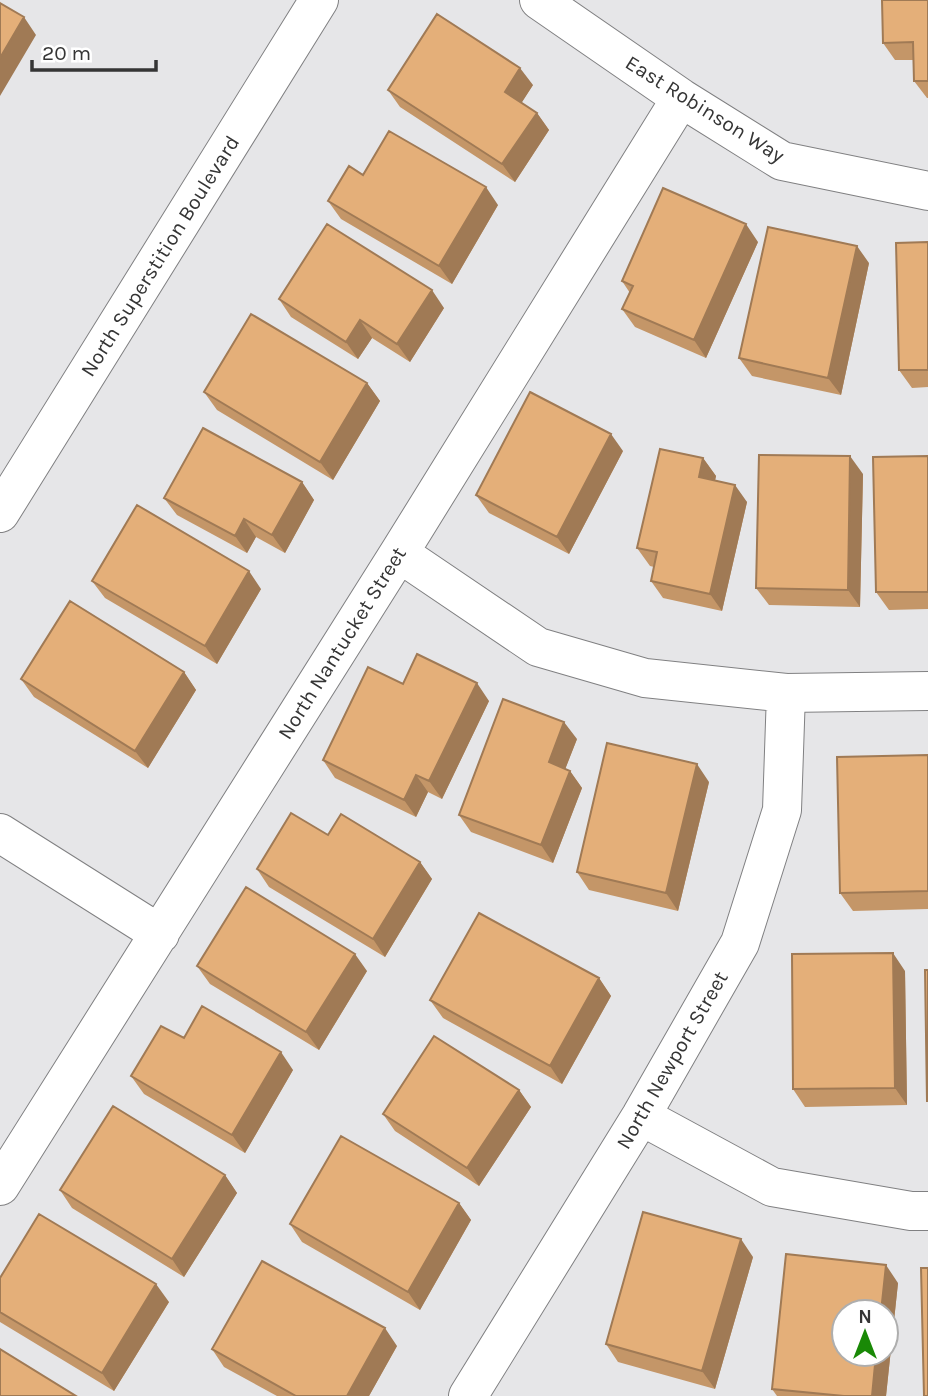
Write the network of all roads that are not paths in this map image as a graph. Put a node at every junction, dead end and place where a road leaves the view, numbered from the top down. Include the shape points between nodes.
1 (319, 0) edge
2 (539, 0) edge
3 (681, 99) junction
4 (928, 191) edge
5 (0, 513) edge
6 (399, 553) junction
7 (928, 691) edge
8 (786, 693) junction
9 (0, 833) edge
10 (160, 934) junction
11 (640, 1115) junction
12 (0, 1186) edge
13 (928, 1211) edge
14 (468, 1396) edge

1 - 5 street, North Superstition Boulevard
2 - 3 street, East Robinson Way
3 - 4 street, East Robinson Way via 782,161
3 - 6 street, North Nantucket Street
6 - 8 street via 538,647 645,678
6 - 10 street, North Nantucket Street
7 - 8 street
8 - 11 street, North Newport Street via 782,810 740,943
9 - 10 street
10 - 12 street, North Nantucket Street
11 - 13 street via 772,1187 911,1212
11 - 14 street, North Newport Street

